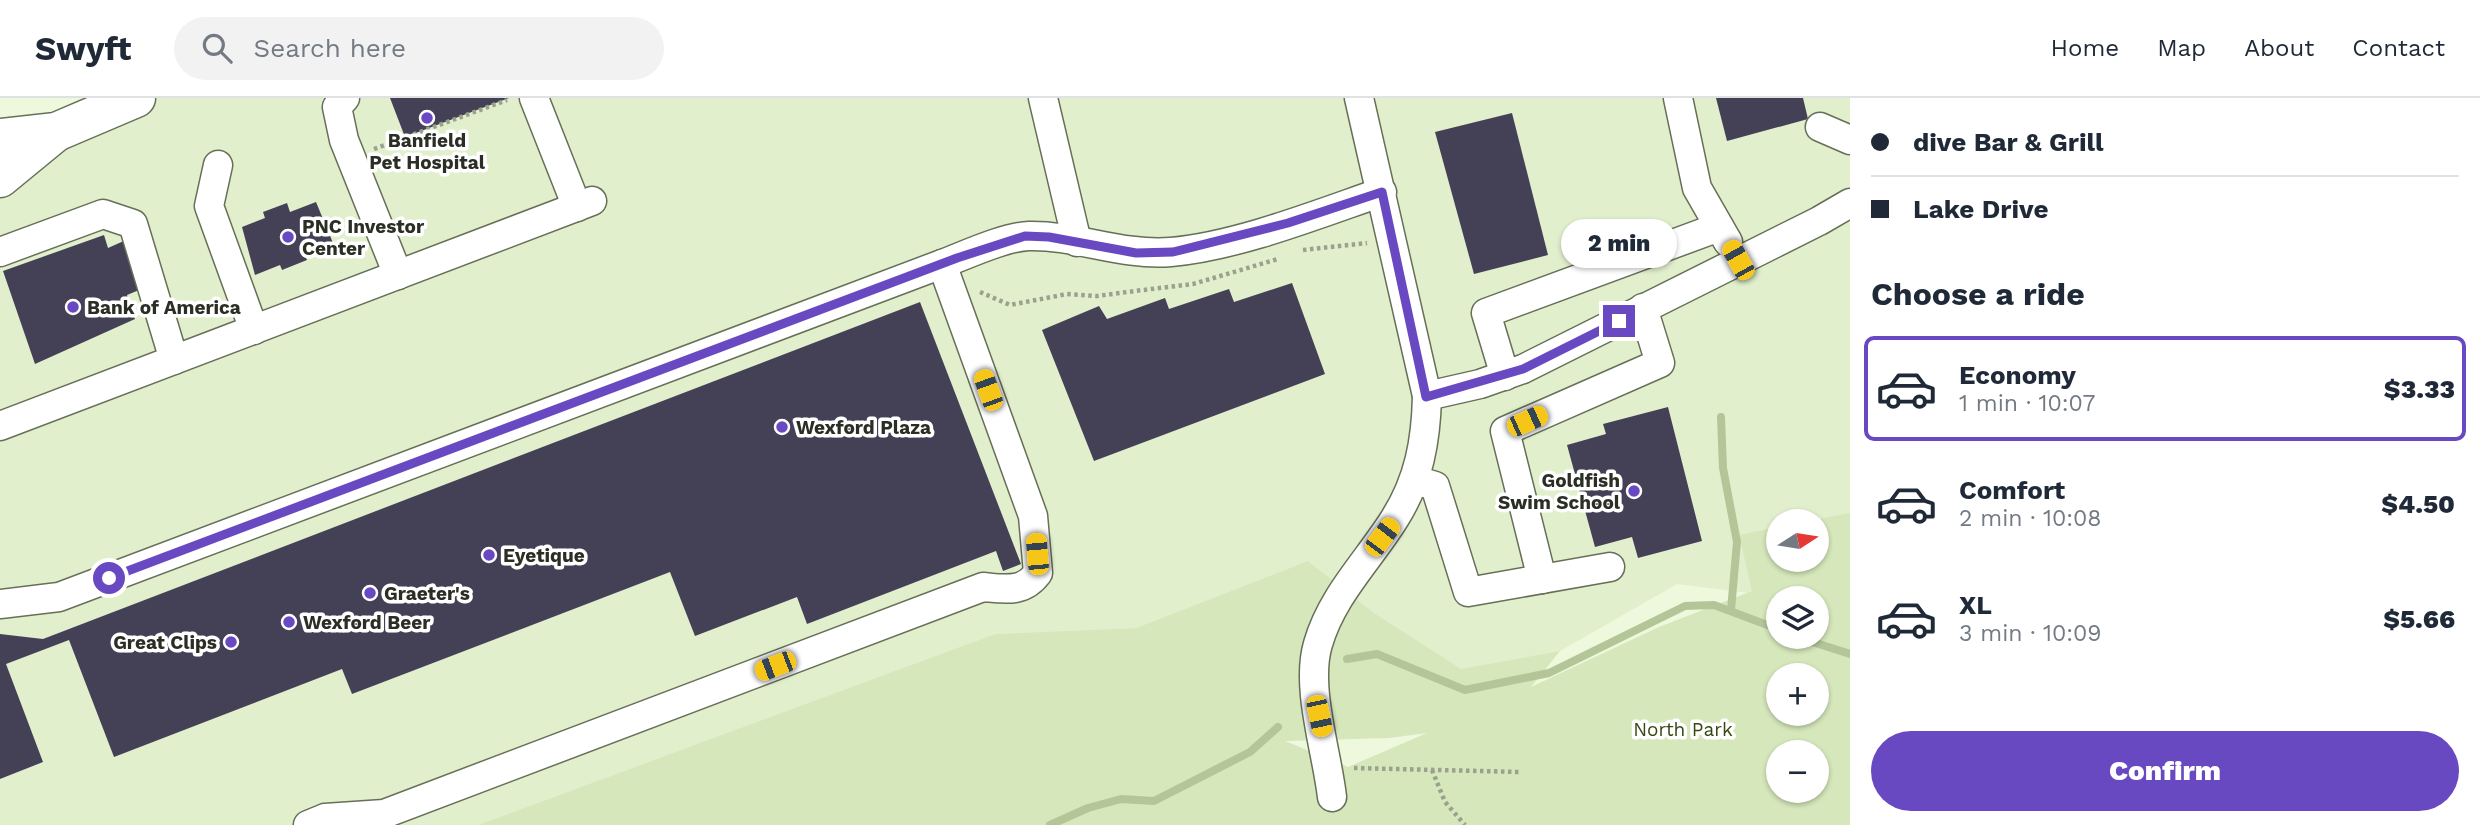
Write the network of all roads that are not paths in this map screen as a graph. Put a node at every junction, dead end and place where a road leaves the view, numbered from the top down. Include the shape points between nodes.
1 (136, 98) edge
2 (345, 98) edge
3 (534, 98) edge
4 (1043, 98) edge
5 (1359, 98) edge
6 (1678, 98) edge
7 (1820, 127) dead end
8 (56, 132) junction
9 (0, 138) edge
10 (1850, 140) edge
11 (218, 165) dead end
12 (0, 178) edge
13 (1382, 192) junction
14 (1850, 203) edge
15 (1719, 227) junction
16 (1077, 242) junction
17 (0, 252) edge
18 (1738, 260) junction
19 (942, 264) junction
20 (398, 275) junction
21 (1643, 308) junction
22 (254, 330) junction
23 (174, 360) junction
24 (1504, 376) junction
25 (1426, 397) junction
26 (2, 420) edge
27 (1415, 480) junction
28 (1610, 567) dead end
29 (1542, 579) junction
30 (0, 604) edge
31 (1332, 797) dead end
32 (308, 825) edge

1 - 8 highway
2 - 20 street via 337,107 344,141
3 - 20 street via 585,204
4 - 16 street
5 - 13 street
6 - 15 street via 1697,188
7 - 10 street
8 - 9 highway
8 - 12 highway
11 - 22 street via 209,206
13 - 16 street via 1288,223 1173,252 1136,253
13 - 25 street
14 - 18 street
15 - 18 street
15 - 24 street via 1486,313
16 - 19 street via 1025,236
17 - 23 street via 103,214 133,224
18 - 21 street
19 - 30 street via 59,597
19 - 32 street via 1033,516 1038,573 1030,584 1014,590 983,587 384,814 325,818
20 - 22 street
21 - 24 street
21 - 29 street via 1660,363 1505,431
22 - 23 street
23 - 26 street
24 - 25 street
25 - 27 street via 1426,439
27 - 29 street via 1436,486 1468,592
27 - 31 street via 1396,518 1328,615 1317,646 1315,698
28 - 29 street

